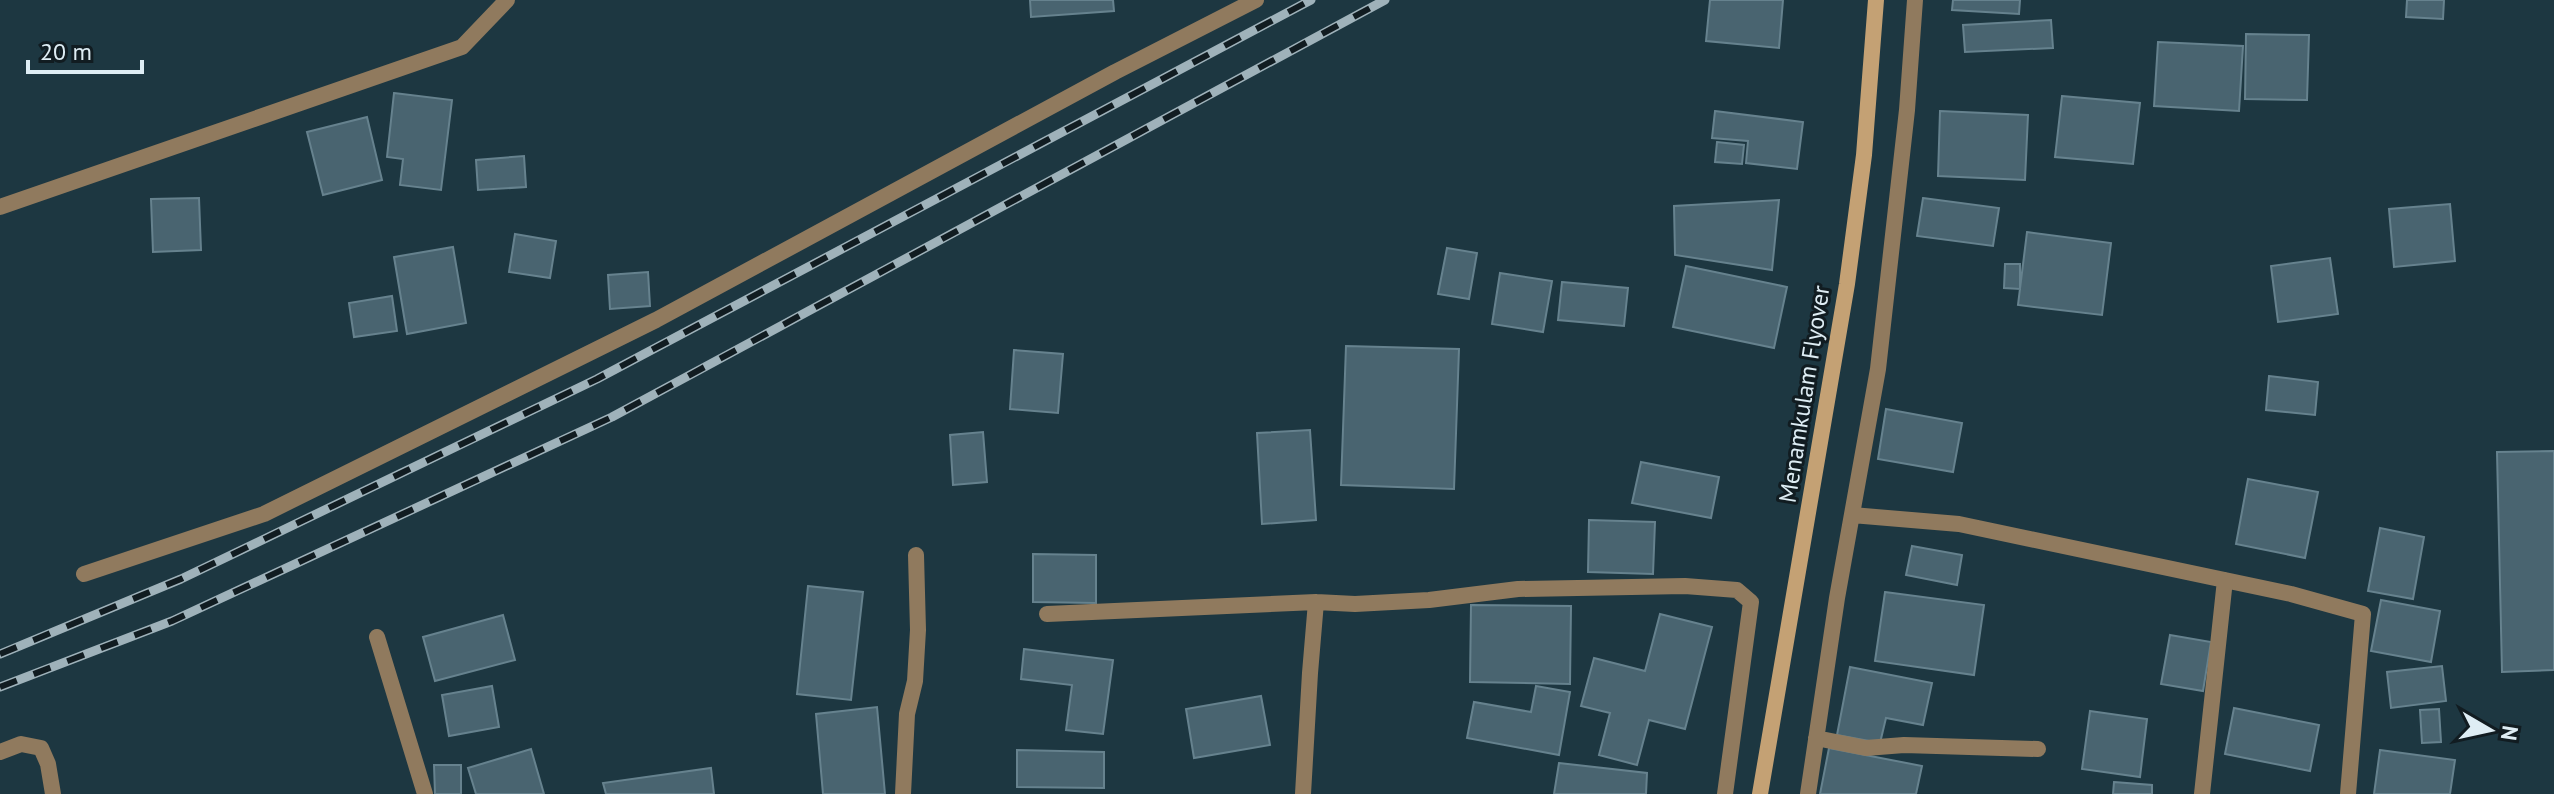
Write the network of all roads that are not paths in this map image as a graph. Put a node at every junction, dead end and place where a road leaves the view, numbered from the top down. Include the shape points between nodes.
1 (507, 0) edge
2 (1256, 0) edge
3 (1876, 0) edge
4 (1915, 0) edge
5 (0, 207) edge
6 (1852, 515) junction
7 (916, 555) dead end
8 (84, 574) dead end
9 (2225, 580) junction
10 (1316, 602) junction
11 (1047, 614) dead end
12 (377, 637) dead end
13 (1816, 738) junction
14 (2038, 749) dead end
15 (0, 752) edge
16 (53, 794) edge
17 (425, 794) edge
18 (903, 794) edge
19 (1303, 794) edge
20 (1725, 794) edge
21 (1760, 794) edge
22 (1808, 794) edge
23 (2202, 794) edge
24 (2348, 794) edge

1 - 5 street via 462,47
2 - 8 street via 656,320 278,507
3 - 21 main road, Menamkulam Flyover via 1847,284
4 - 6 street via 1878,369
6 - 9 street via 1959,524
6 - 13 street
7 - 18 street via 915,681 907,714
9 - 23 street
9 - 24 street via 2363,614
10 - 11 street
10 - 19 street
10 - 20 street via 1429,600 1518,589 1737,590 1751,602
12 - 17 street
13 - 14 street via 1866,748
13 - 22 street
15 - 16 street via 21,744 41,748

